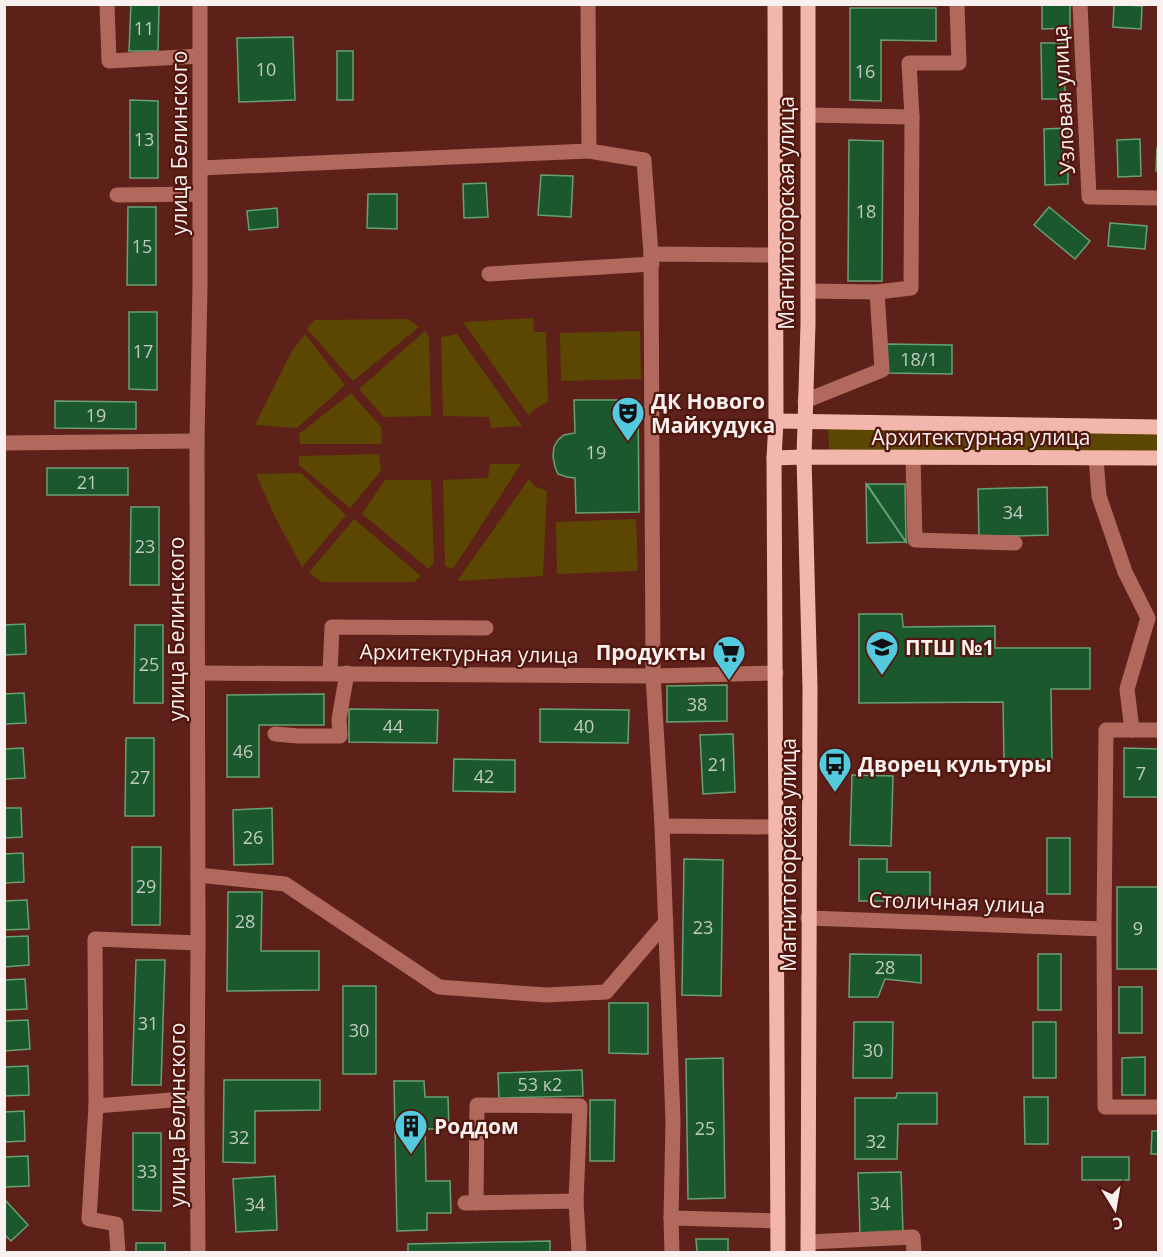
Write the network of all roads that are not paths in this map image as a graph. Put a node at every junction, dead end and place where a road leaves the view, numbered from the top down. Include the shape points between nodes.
1 (107, 4) edge
2 (200, 4) edge
3 (588, 4) edge
4 (775, 4) edge
5 (808, 4) edge
6 (957, 4) edge
7 (1080, 4) edge
8 (200, 56) junction
9 (808, 115) junction
10 (912, 117) junction
11 (589, 151) junction
12 (200, 168) junction
13 (200, 194) junction
14 (117, 195) dead end
15 (1158, 198) edge
16 (776, 255) junction
17 (652, 259) junction
18 (489, 274) dead end
19 (808, 291) junction
20 (877, 292) junction
21 (805, 401) junction
22 (776, 421) junction
23 (804, 422) junction
24 (1158, 427) edge
25 (197, 441) junction
26 (4, 443) edge
27 (804, 457) junction
28 (913, 457) junction
29 (774, 458) junction
30 (1096, 458) junction
31 (1158, 458) edge
32 (1015, 543) dead end
33 (486, 628) dead end
34 (197, 673) junction
35 (330, 673) junction
36 (347, 673) junction
37 (776, 674) junction
38 (653, 676) junction
39 (1132, 730) junction
40 (1158, 730) edge
41 (274, 734) dead end
42 (662, 826) junction
43 (777, 827) junction
44 (198, 874) junction
45 (808, 918) junction
46 (666, 922) junction
47 (1104, 929) junction
48 (198, 943) junction
49 (197, 1098) junction
50 (96, 1106) junction
51 (1158, 1107) edge
52 (576, 1201) junction
53 (671, 1218) junction
54 (778, 1221) junction
55 (808, 1247) edge
56 (118, 1252) edge
57 (198, 1252) edge
58 (579, 1252) edge
59 (672, 1252) edge
60 (778, 1252) edge
61 (914, 1252) edge

1 - 8 street via 109,61
2 - 8 street, улица Белинского
3 - 11 street
4 - 16 main road, Магнитогорская улица
5 - 9 main road, Магнитогорская улица
6 - 10 street via 959,63 909,63
7 - 15 street, Узловая улица via 1089,197
8 - 12 street, улица Белинского
9 - 10 street
9 - 19 main road, Магнитогорская улица
10 - 20 street via 911,288
11 - 12 street
11 - 17 street via 644,160
12 - 13 street, улица Белинского
13 - 14 street
13 - 25 street, улица Белинского
16 - 17 street
16 - 22 main road, Магнитогорская улица
17 - 18 street
17 - 38 street
19 - 20 street
19 - 21 main road, Магнитогорская улица
20 - 21 street via 882,370
21 - 23 main road, Магнитогорская улица
22 - 23 main road
22 - 29 main road, Магнитогорская улица
23 - 24 main road, Архитектурная улица
23 - 27 main road, Магнитогорская улица
25 - 26 street
25 - 34 street, улица Белинского
27 - 28 main road, Архитектурная улица
27 - 29 main road
27 - 45 main road, Магнитогорская улица via 810,687
28 - 30 main road, Архитектурная улица
28 - 32 street via 915,540
29 - 37 main road, Магнитогорская улица
30 - 31 main road, Архитектурная улица
30 - 39 street via 1099,496 1125,572 1148,618 1127,689
33 - 35 street via 332,627
34 - 35 street, Архитектурная улица
34 - 44 street, улица Белинского
35 - 36 street, Архитектурная улица
36 - 38 street, Архитектурная улица
36 - 41 street via 340,736
37 - 38 street, Архитектурная улица
37 - 43 main road, Магнитогорская улица
38 - 42 street
39 - 40 street
39 - 47 street via 1106,730
42 - 43 street
42 - 46 street
43 - 54 main road, Магнитогорская улица
44 - 46 street via 285,884 439,987 546,995 606,992
44 - 48 street, улица Белинского
45 - 47 street, Столичная улица
45 - 55 main road, Магнитогорская улица
46 - 53 street via 673,1121
47 - 51 street via 1105,1107
48 - 49 street, улица Белинского
48 - 50 street via 95,939
49 - 50 street
49 - 57 street, улица Белинского
50 - 56 street via 89,1219 116,1224
52 - 52 street via 470,1203 477,1106 580,1106
52 - 58 street
53 - 54 street
53 - 59 street
54 - 60 main road, Магнитогорская улица
55 - 61 street via 914,1237

